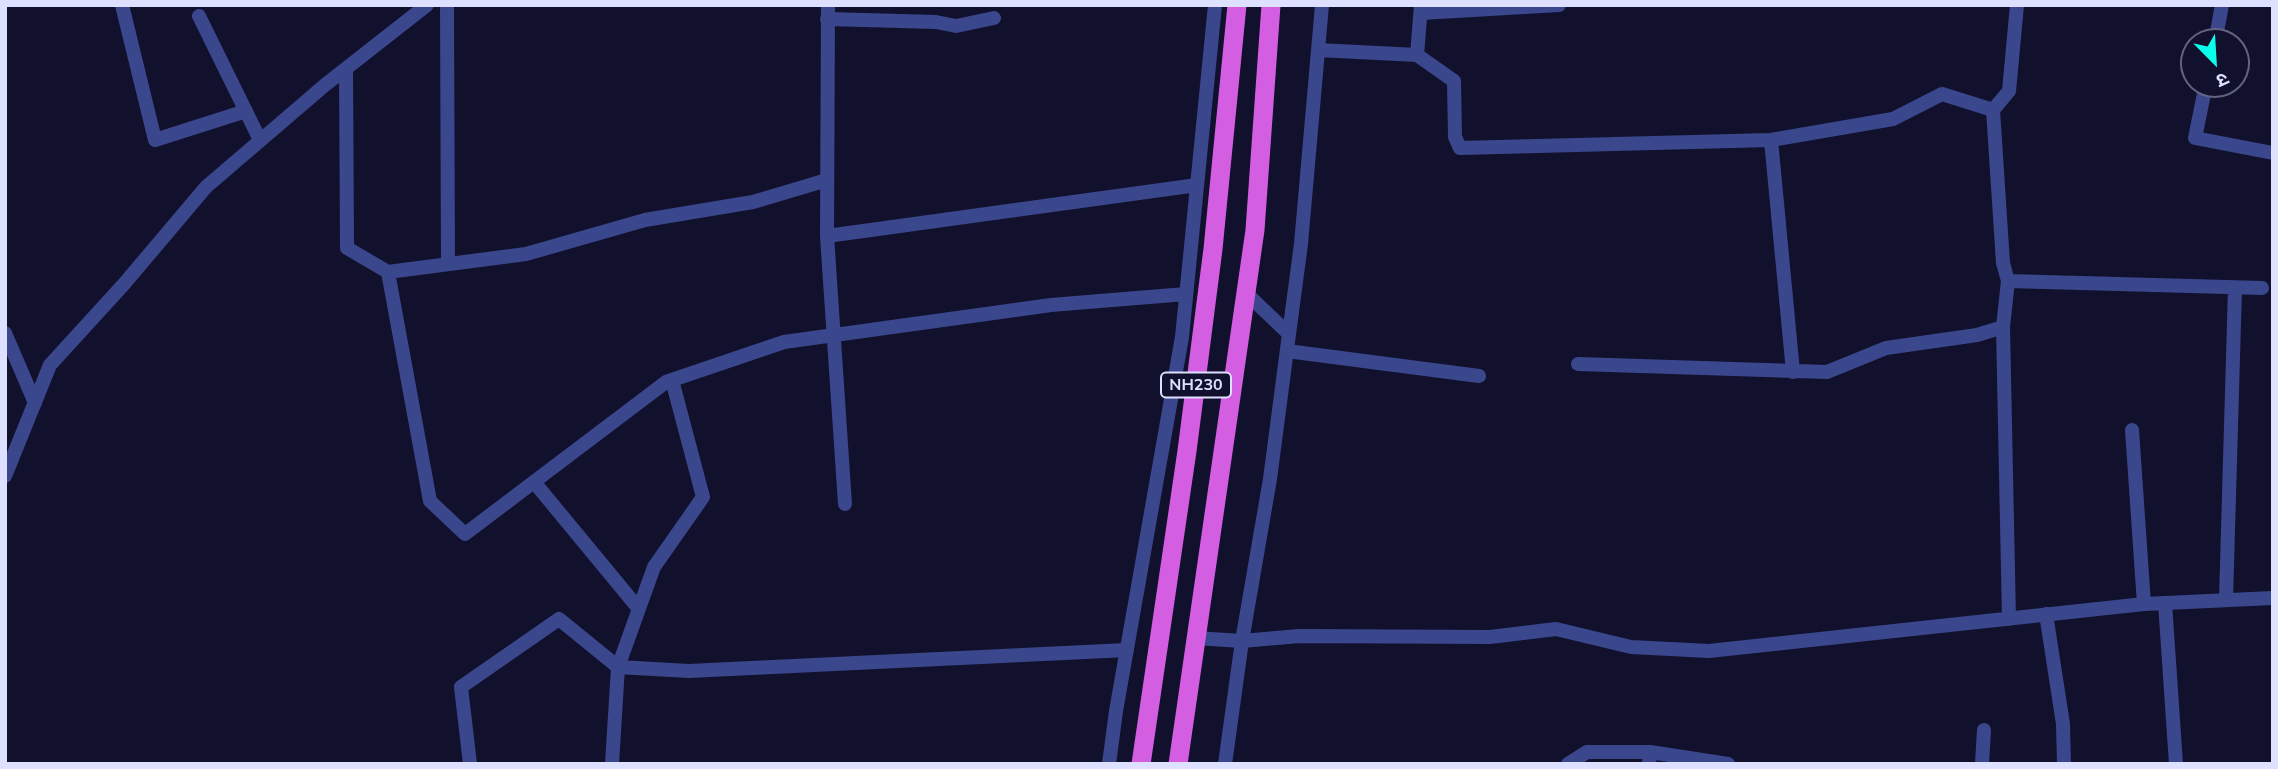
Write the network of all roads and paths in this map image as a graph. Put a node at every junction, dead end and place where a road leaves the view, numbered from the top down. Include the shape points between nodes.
1 (122, 5) edge
2 (427, 5) edge
3 (447, 5) edge
4 (1215, 5) edge
5 (1237, 5) edge
6 (1271, 5) edge
7 (1322, 5) edge
8 (1559, 5) edge
9 (2017, 5) edge
10 (2222, 5) edge
11 (1421, 9) edge
12 (827, 12) edge
13 (199, 16) dead end
14 (994, 18) dead end
15 (2218, 28) edge
16 (1318, 50) junction
17 (1417, 55) junction
18 (346, 69) junction
19 (2203, 98) edge
20 (1993, 110) junction
21 (246, 111) junction
22 (260, 140) junction
23 (1771, 140) junction
24 (2273, 153) edge
25 (827, 180) junction
26 (1197, 185) junction
27 (827, 236) junction
28 (448, 264) junction
29 (388, 272) junction
30 (2008, 281) junction
31 (2235, 288) junction
32 (2262, 288) dead end
33 (1247, 293) junction
34 (1186, 294) junction
35 (1203, 327) junction
36 (2003, 327) junction
37 (5, 333) edge
38 (1289, 334) junction
39 (834, 335) junction
40 (1182, 337) junction
41 (1287, 351) junction
42 (1578, 364) dead end
43 (1793, 372) junction
44 (1479, 376) dead end
45 (672, 380) junction
46 (35, 403) junction
47 (2132, 430) dead end
48 (5, 476) edge
49 (534, 482) junction
50 (845, 504) dead end
51 (2273, 598) edge
52 (2226, 599) junction
53 (2165, 603) junction
54 (2144, 604) junction
55 (639, 609) junction
56 (2046, 614) junction
57 (2009, 620) junction
58 (1195, 638) junction
59 (1242, 641) junction
60 (1127, 650) junction
61 (618, 667) junction
62 (1984, 730) dead end
63 (1650, 758) edge
64 (470, 764) edge
65 (612, 764) edge
66 (1109, 764) edge
67 (1141, 764) edge
68 (1178, 764) edge
69 (1225, 764) edge
70 (1568, 764) edge
71 (1728, 764) edge
72 (1982, 764) edge
73 (2064, 764) edge
74 (2176, 764) edge

1 - 21 street via 155,140
2 - 18 street
3 - 28 street
4 - 26 street
5 - 35 highway, NH230
6 - 33 highway, NH230
7 - 16 street
8 - 11 street
9 - 20 street via 2009,91
10 - 15 street
11 - 17 street
12 - 14 street via 956,26
12 - 25 street
13 - 21 street
16 - 17 street
16 - 38 street
17 - 23 street via 1454,81 1455,136 1460,148
18 - 22 street
18 - 29 street via 347,248
19 - 24 street via 2195,138
20 - 23 street via 1942,94 1893,119
20 - 30 street
21 - 22 street
22 - 46 street via 206,187 50,365
23 - 43 street
25 - 27 street
25 - 28 street via 753,202 645,220 526,254
26 - 27 street
26 - 34 street
27 - 39 street
28 - 29 street
29 - 49 street via 430,502 465,534
30 - 31 street
30 - 36 street
31 - 32 street
31 - 52 street
33 - 38 street
33 - 58 highway, NH230
34 - 39 street via 1051,305
34 - 40 street
35 - 40 street
35 - 67 highway, NH230
36 - 43 street via 1886,348 1827,372
36 - 57 street
37 - 46 street
38 - 41 street
39 - 45 street via 784,342
39 - 50 street
40 - 60 street
41 - 44 street
41 - 59 street
42 - 43 street
45 - 49 street
45 - 55 street via 703,496 654,567
46 - 48 street
47 - 54 street
49 - 55 street
51 - 52 street
52 - 53 street
53 - 54 street
53 - 74 street
54 - 56 street
55 - 61 street
56 - 57 street
56 - 73 street via 2063,724
57 - 59 street via 1709,651 1631,647 1556,629 1490,637 1299,636
58 - 59 street
58 - 68 highway, NH230
59 - 69 street
60 - 61 street via 689,671
60 - 66 street
61 - 64 street via 559,619 461,687
61 - 65 street
62 - 72 street
63 - 70 street via 1587,752
63 - 71 street

